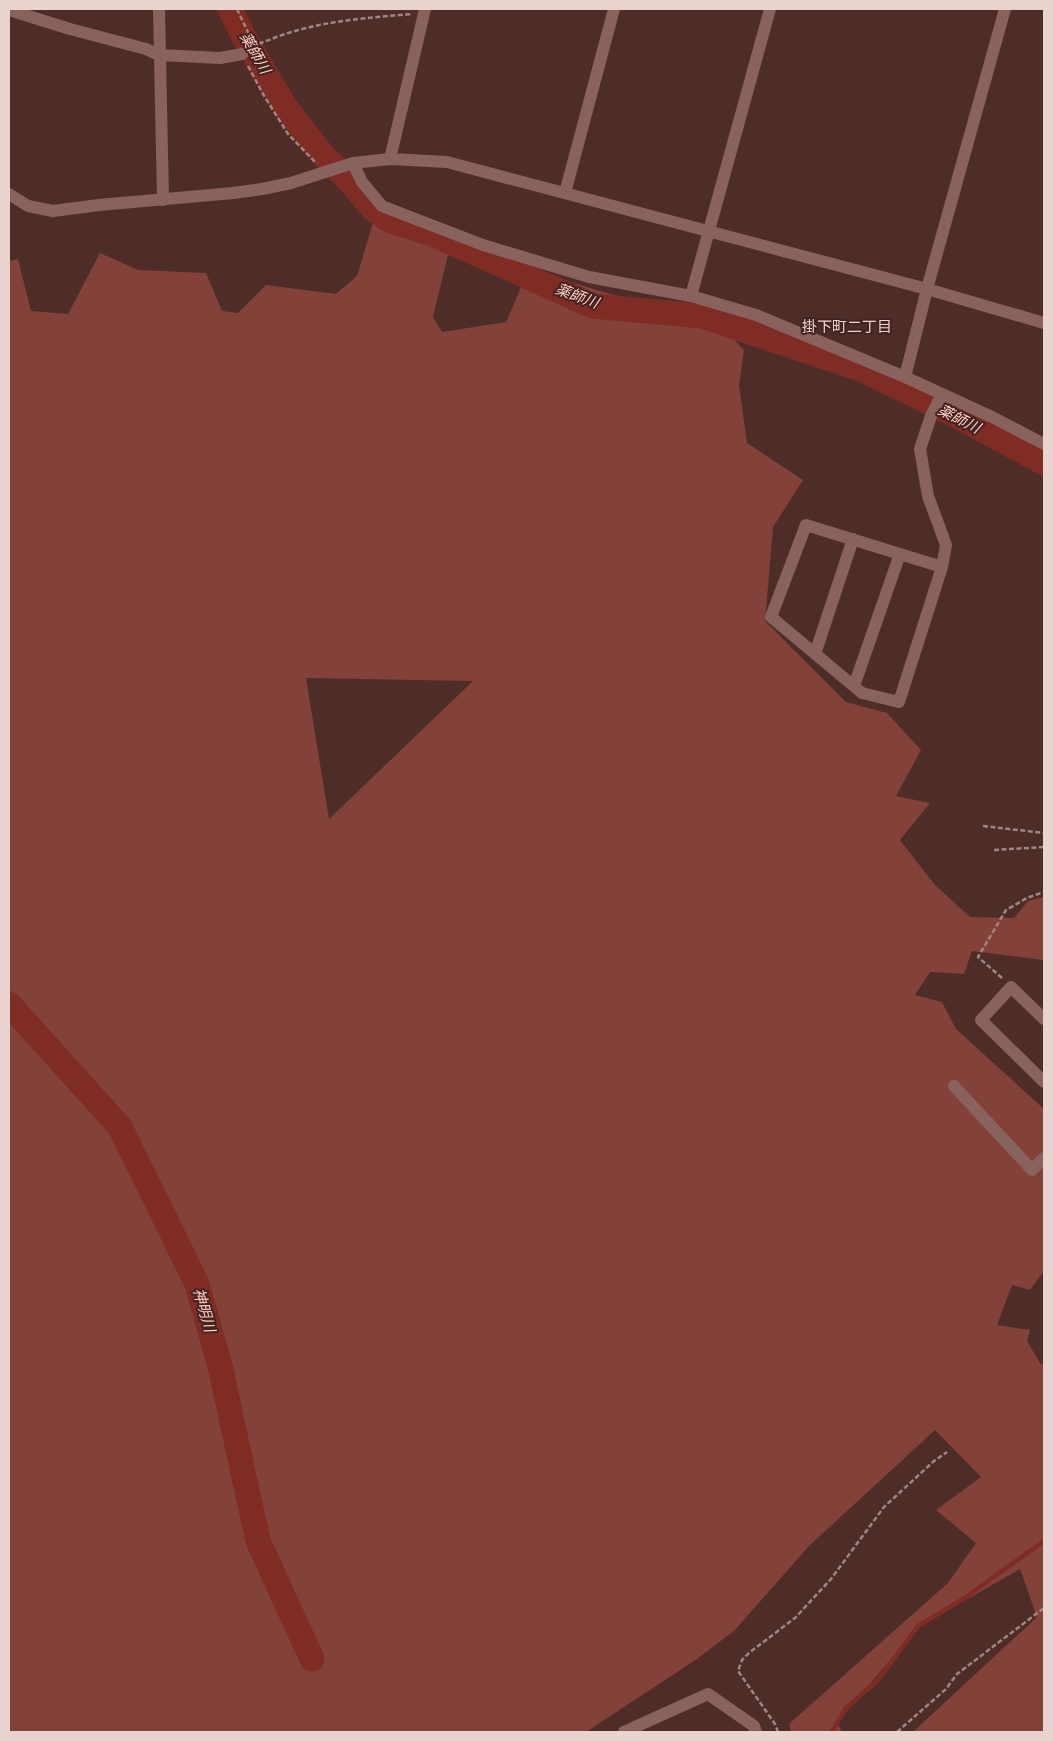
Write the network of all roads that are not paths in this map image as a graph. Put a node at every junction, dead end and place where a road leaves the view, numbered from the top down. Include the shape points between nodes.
1 (159, 9) edge
2 (614, 9) edge
3 (770, 9) edge
4 (1005, 9) edge
5 (9, 10) edge
6 (425, 11) edge
7 (242, 54) road end
8 (159, 55) junction
9 (390, 159) junction
10 (353, 163) junction
11 (565, 193) junction
12 (9, 194) edge
13 (163, 200) junction
14 (709, 232) junction
15 (927, 289) junction
16 (691, 296) junction
17 (1044, 323) edge
18 (905, 377) junction
19 (942, 394) junction
20 (1044, 444) edge
21 (853, 539) junction
22 (900, 554) junction
23 (942, 567) junction
24 (815, 654) junction
25 (854, 686) junction
26 (1044, 1019) edge
27 (1044, 1082) edge
28 (954, 1086) dead end
29 (1044, 1158) edge
30 (624, 1732) edge
31 (756, 1732) edge

1 - 8 street
2 - 11 street
3 - 14 street
4 - 15 street
5 - 8 street
6 - 9 street
7 - 8 street via 220,58
8 - 13 street
9 - 10 street
9 - 11 street via 447,162
10 - 13 street via 262,189
10 - 16 street via 362,182 382,206 405,216 482,245 589,276
11 - 14 street
12 - 13 street via 28,206 53,211
14 - 15 street
14 - 16 street
15 - 17 street
15 - 18 street
16 - 18 street via 756,314
18 - 19 street
19 - 20 street
19 - 23 street via 920,449 928,496 946,545
21 - 22 street
21 - 24 street
21 - 24 street via 806,525 771,617
22 - 23 street
22 - 25 street
23 - 25 street via 900,702 862,693
24 - 25 street
26 - 27 street via 1011,987 981,1020
28 - 29 street via 1032,1170
30 - 31 street via 708,1694 754,1726

